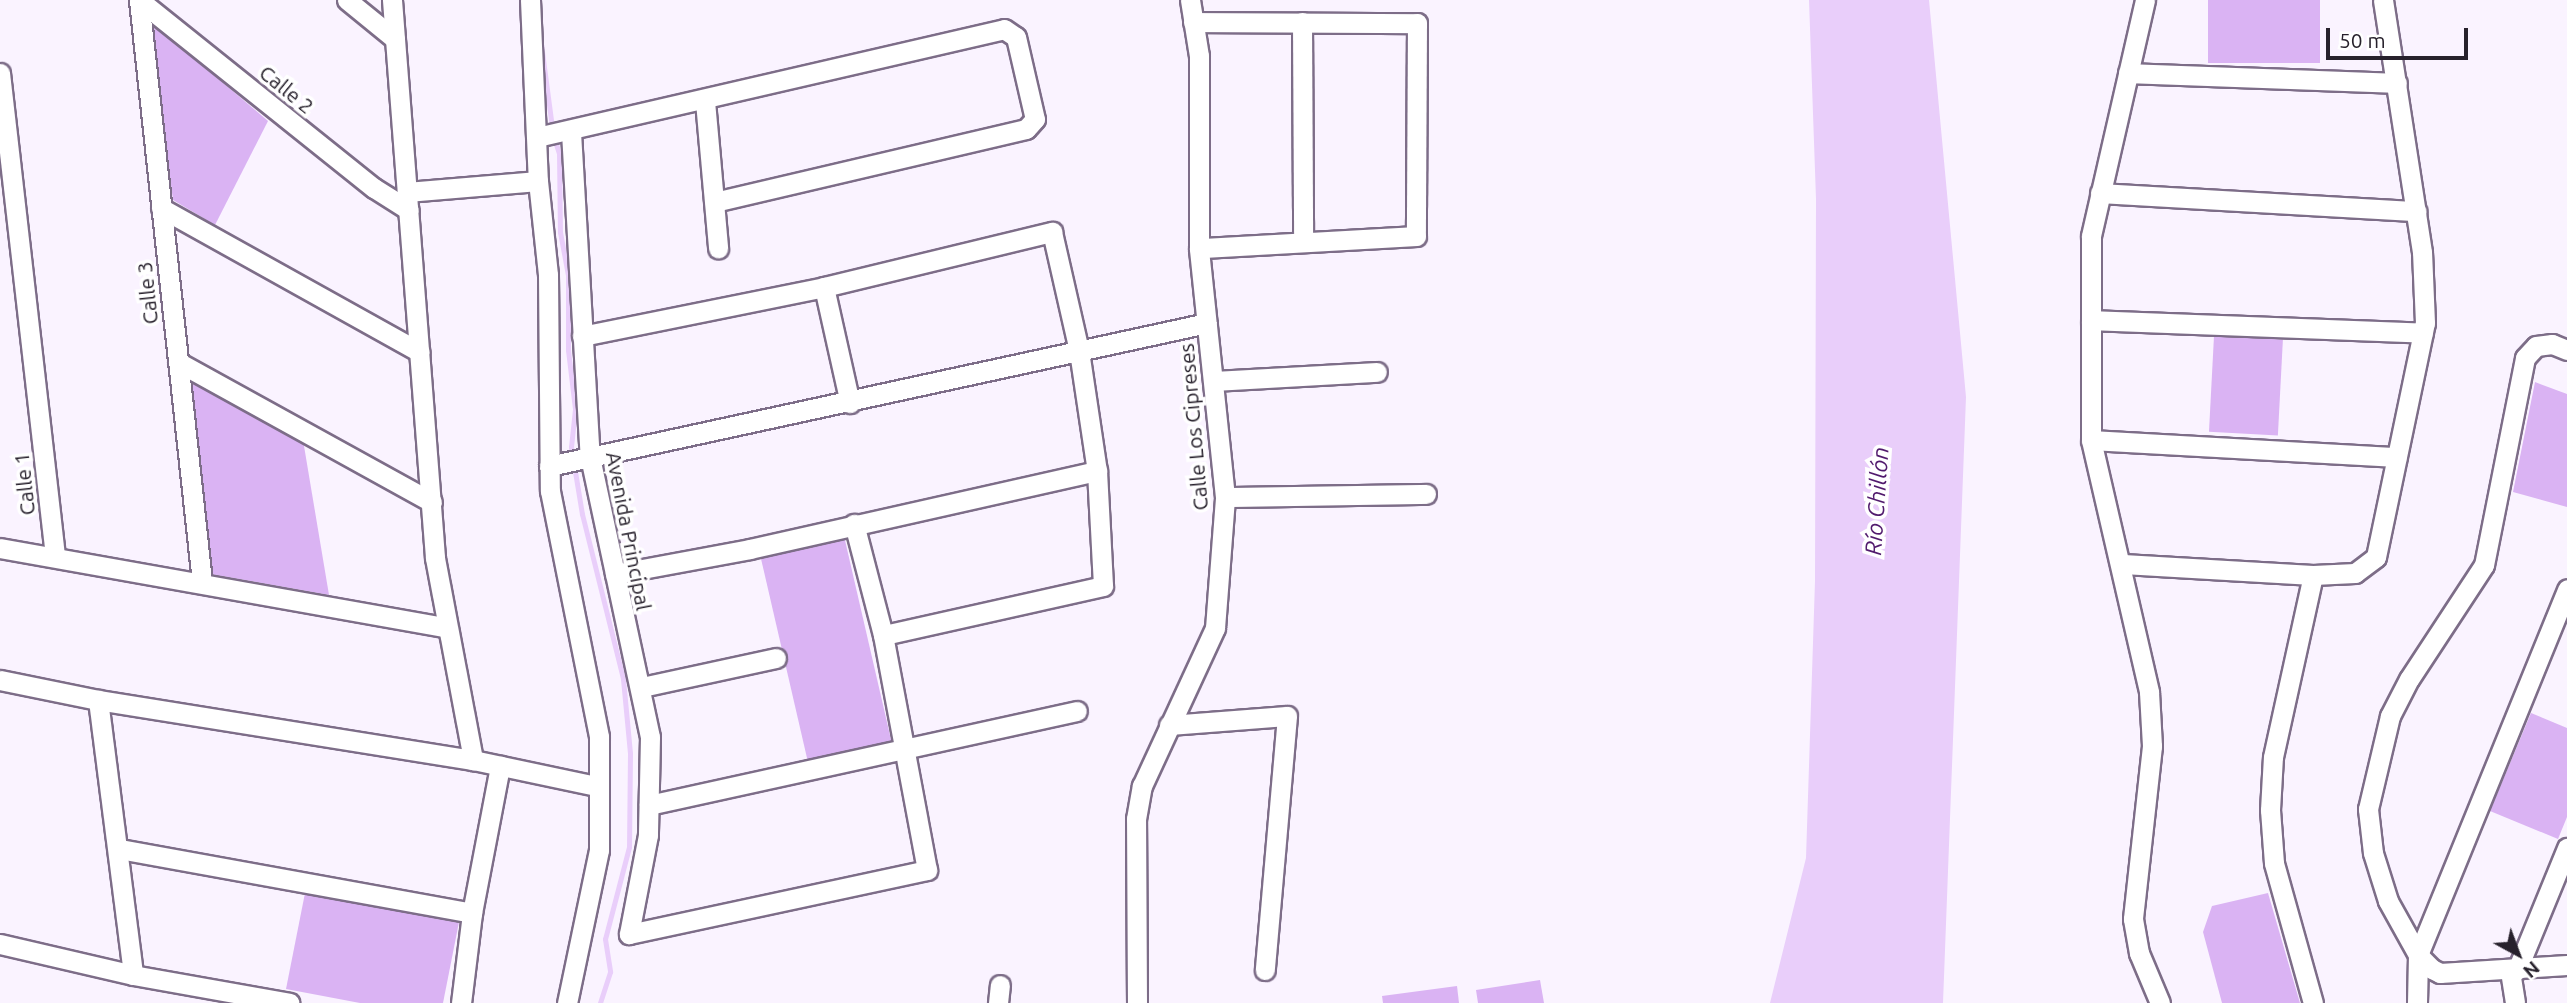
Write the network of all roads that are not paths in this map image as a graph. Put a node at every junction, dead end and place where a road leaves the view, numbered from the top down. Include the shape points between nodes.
1 (139, 0) edge
2 (347, 0) edge
3 (392, 0) edge
4 (530, 0) edge
5 (1190, 0) edge
6 (2145, 0) edge
7 (2383, 0) edge
8 (1193, 22) junction
9 (1302, 22) junction
10 (395, 39) junction
11 (0, 73) edge
12 (2129, 73) junction
13 (2397, 83) junction
14 (705, 102) junction
15 (571, 132) junction
16 (537, 137) junction
17 (538, 181) junction
18 (2101, 193) junction
19 (408, 201) junction
20 (713, 202) junction
21 (161, 208) junction
22 (2416, 211) junction
23 (1303, 242) junction
24 (718, 248) dead end
25 (1199, 248) junction
26 (824, 287) junction
27 (2091, 320) junction
28 (1207, 323) junction
29 (2423, 333) junction
30 (582, 336) junction
31 (2567, 350) edge
32 (1079, 351) junction
33 (420, 352) junction
34 (178, 362) junction
35 (1377, 372) dead end
36 (1214, 381) junction
37 (850, 403) junction
38 (2091, 440) junction
39 (2397, 457) junction
40 (571, 461) junction
41 (1097, 471) junction
42 (1426, 494) dead end
43 (1225, 497) junction
44 (432, 502) junction
45 (854, 524) junction
46 (0, 548) edge
47 (55, 555) junction
48 (2123, 564) junction
49 (615, 574) junction
50 (2313, 575) junction
51 (202, 582) junction
52 (2567, 589) edge
53 (445, 627) junction
54 (883, 635) junction
55 (776, 658) dead end
56 (0, 680) edge
57 (642, 687) junction
58 (98, 700) junction
59 (1077, 711) dead end
60 (1169, 725) junction
61 (905, 749) junction
62 (473, 760) junction
63 (500, 766) junction
64 (596, 786) junction
65 (649, 805) junction
66 (2567, 848) edge
67 (120, 849) junction
68 (472, 913) junction
69 (0, 944) edge
70 (2418, 955) junction
71 (2567, 965) edge
72 (1265, 970) dead end
73 (2513, 970) junction
74 (133, 975) junction
75 (290, 1003) edge
76 (461, 1003) edge
77 (567, 1003) edge
78 (1137, 1003) edge
79 (2160, 1003) edge
80 (2313, 1003) edge
81 (2417, 1003) edge
82 (2515, 1003) edge

1 - 19 street, Calle 2 via 374,188
1 - 21 street, Calle 3
2 - 10 street
3 - 10 street
4 - 16 street, Avenida Principal
5 - 8 street, Calle Los Cipreses
6 - 12 street
7 - 13 street
8 - 9 street
8 - 25 street, Calle Los Cipreses via 1199,56
9 - 23 street
9 - 23 street via 1417,23 1416,236
10 - 19 street
11 - 47 street, Calle 1
12 - 13 street
12 - 18 street
13 - 22 street
14 - 15 street
14 - 20 street
14 - 20 street via 1004,29 1016,37 1035,119 1027,129
15 - 16 street
15 - 30 street, Avenida Principal
16 - 17 street, Avenida Principal
17 - 19 street
17 - 40 street, Avenida Principal via 551,358
18 - 22 street
18 - 27 street via 2091,236
19 - 33 street
20 - 24 street
21 - 33 street
21 - 34 street, Calle 3
22 - 29 street via 2422,252
23 - 25 street
25 - 28 street, Calle Los Cipreses
26 - 30 street
26 - 32 street via 1052,232
26 - 37 street
27 - 29 street
27 - 38 street
28 - 32 street
28 - 36 street, Calle Los Cipreses
29 - 39 street
30 - 40 street, Avenida Principal
31 - 70 street via 2552,344 2536,346 2525,358 2484,565 2409,679 2390,716 2376,764 2368,809 2373,853 2388,901
32 - 37 street
32 - 41 street
33 - 44 street
34 - 44 street
34 - 51 street, Calle 3
35 - 36 street
36 - 43 street, Calle Los Cipreses
37 - 40 street
38 - 39 street
38 - 48 street
39 - 50 street via 2376,557 2355,573
40 - 49 street, Avenida Principal
40 - 64 street, Avenida Principal via 553,512 599,737
41 - 45 street
41 - 54 street via 1103,586
42 - 43 street
43 - 60 street, Calle Los Cipreses via 1214,628
44 - 53 street
45 - 49 street
45 - 54 street
46 - 47 street
47 - 51 street
48 - 50 street
48 - 79 street via 2149,692 2152,746 2133,919 2139,953
49 - 57 street, Avenida Principal
50 - 80 street via 2273,757 2270,810 2274,863
51 - 53 street
52 - 70 street
53 - 62 street
54 - 61 street
55 - 57 street
56 - 58 street
57 - 65 street, Avenida Principal via 650,737
58 - 62 street
58 - 67 street
59 - 61 street
60 - 72 street via 1287,716
60 - 78 street, Calle Los Cipreses via 1142,786 1136,820
61 - 65 street
61 - 65 street, Avenida Principal via 927,870 629,934 648,835
62 - 63 street
63 - 64 street
63 - 68 street
64 - 77 street, Avenida Principal via 599,850
66 - 73 street
67 - 68 street
67 - 74 street
68 - 76 street
69 - 74 street
70 - 73 street via 2440,973
70 - 81 street
71 - 73 street
73 - 82 street
74 - 75 street

